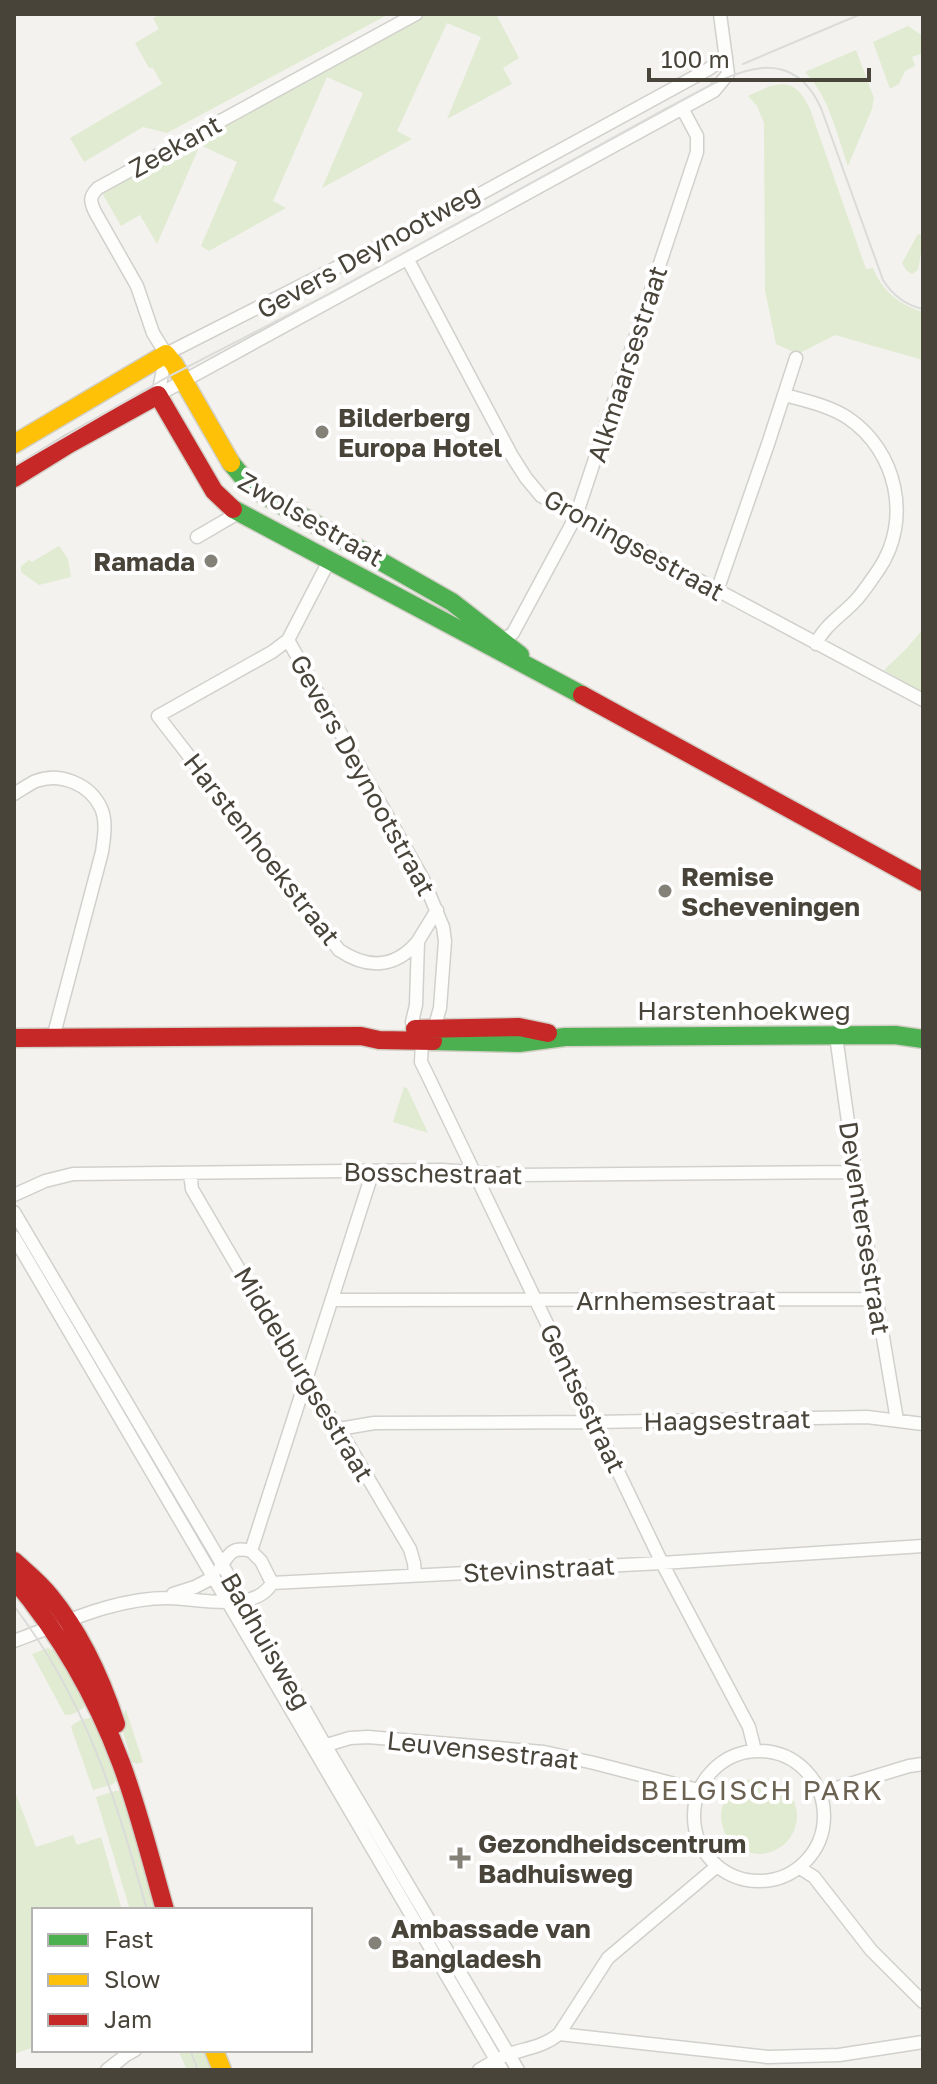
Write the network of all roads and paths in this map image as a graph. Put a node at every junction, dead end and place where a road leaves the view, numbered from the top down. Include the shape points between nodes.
1 (416, 14) edge
2 (720, 14) edge
3 (726, 57) junction
4 (682, 108) junction
5 (408, 260) junction
6 (166, 354) junction
7 (796, 358) dead end
8 (184, 381) junction
9 (158, 395) junction
10 (785, 395) junction
11 (14, 444) edge
12 (14, 478) edge
13 (238, 513) junction
14 (576, 516) junction
15 (197, 537) dead end
16 (329, 561) junction
17 (717, 591) junction
18 (288, 640) junction
19 (816, 644) junction
20 (498, 645) junction
21 (923, 700) edge
22 (14, 794) edge
23 (923, 882) edge
24 (437, 910) junction
25 (418, 941) junction
26 (423, 1033) junction
27 (836, 1036) junction
28 (14, 1038) edge
29 (53, 1038) junction
30 (923, 1039) edge
31 (373, 1171) junction
32 (855, 1172) junction
33 (190, 1173) junction
34 (475, 1173) junction
35 (14, 1195) edge
36 (14, 1212) edge
37 (14, 1237) edge
38 (876, 1299) junction
39 (333, 1300) junction
40 (536, 1301) junction
41 (306, 1384) junction
42 (897, 1420) junction
43 (594, 1422) junction
44 (923, 1424) edge
45 (339, 1429) junction
46 (923, 1546) edge
47 (251, 1551) junction
48 (14, 1561) edge
49 (662, 1563) junction
50 (222, 1564) junction
51 (415, 1575) junction
52 (214, 1577) junction
53 (14, 1579) edge
54 (272, 1583) junction
55 (163, 1598) junction
56 (234, 1602) junction
57 (59, 1624) junction
58 (14, 1641) edge
59 (320, 1747) junction
60 (755, 1751) junction
61 (923, 1764) edge
62 (698, 1790) junction
63 (820, 1793) junction
64 (716, 1867) junction
65 (800, 1868) junction
66 (164, 1908) edge
67 (923, 2002) edge
68 (559, 2034) junction
69 (923, 2042) edge
70 (131, 2052) edge
71 (509, 2054) junction
72 (499, 2065) edge
73 (107, 2070) edge
74 (479, 2070) edge
75 (518, 2070) edge

1 - 6 street, Zeekant via 91,195
2 - 3 street, Gevers Deynootweg
3 - 4 street, Gevers Deynootweg via 728,74 721,84
3 - 6 street, Gevers Deynootweg via 460,205
4 - 5 street, Gevers Deynootweg
4 - 14 street, Alkmaarsestraat via 697,136 697,152
5 - 8 street, Gevers Deynootweg
5 - 14 street, Groningsestraat via 526,478 541,496
6 - 8 main road, Zwolsestraat
6 - 9 street
6 - 11 main road, Gevers Deynootweg
7 - 10 street
8 - 9 street, Gevers Deynootweg
8 - 20 main road, Zwolsestraat via 232,466 252,488 452,602
9 - 12 main road, Gevers Deynootweg
9 - 13 main road, Zwolsestraat via 214,491
10 - 17 street
10 - 19 street via 846,417 869,435 888,466 899,508 895,539 881,567
13 - 15 street
13 - 16 main road, Zwolsestraat
14 - 17 street, Groningsestraat
14 - 20 street, Alkmaarsestraat via 513,633
16 - 18 street
16 - 20 main road, Zwolsestraat
17 - 19 street, Groningsestraat
18 - 24 street, Gevers Deynootstraat
18 - 25 street, Harstenhoekstraat via 158,716 339,950 360,962 377,964 395,960
19 - 21 street, Groningsestraat
20 - 23 main road, Zwolsestraat
22 - 29 street via 56,777 85,787 101,808 105,831
24 - 25 street
24 - 26 street, Gevers Deynootstraat via 445,941 440,1008 436,1022
25 - 26 street via 412,1022
26 - 27 main road, Harstenhoekweg via 519,1027 565,1037
26 - 29 main road, Harstenhoekweg via 379,1040
26 - 34 street, Gentsestraat via 421,1062
27 - 30 main road, Harstenhoekweg
27 - 32 street, Deventersestraat
28 - 29 main road, Harstenhoekweg
31 - 33 street, Bosschestraat
31 - 34 street, Bosschestraat
31 - 39 street
32 - 34 street, Bosschestraat
32 - 38 street, Deventersestraat
33 - 35 street, Bosschestraat via 73,1174
33 - 41 street, Middelburgsestraat via 192,1189
34 - 40 street, Gentsestraat
36 - 50 street, Badhuisweg
37 - 52 street, Badhuisweg
38 - 40 street, Arnhemsestraat
38 - 42 street, Deventersestraat
39 - 40 street, Arnhemsestraat
39 - 41 street
40 - 43 street, Gentsestraat
41 - 45 street, Middelburgsestraat
41 - 47 street
42 - 43 street, Haagsestraat
42 - 44 street, Haagsestraat
43 - 45 street, Haagsestraat via 374,1423
43 - 49 street, Gentsestraat
45 - 51 street, Middelburgsestraat via 410,1549
46 - 49 street, Stevinstraat
47 - 50 street via 240,1548
47 - 54 street, Badhuisweg
48 - 57 main road via 41,1587
49 - 51 street, Stevinstraat
49 - 60 street, Gentsestraat via 749,1727
50 - 52 street
50 - 56 street, Badhuisweg
51 - 54 street, Stevinstraat
52 - 55 street
52 - 56 street, Badhuisweg
53 - 57 main road
54 - 56 street, Stevinstraat via 259,1597
55 - 56 street
55 - 57 street via 84,1613
56 - 59 street, Badhuisweg
57 - 58 street
57 - 66 main road via 121,1763
59 - 62 street, Leuvensestraat via 368,1737 544,1752
59 - 71 street, Badhuisweg
59 - 72 street, Badhuisweg
60 - 62 street via 733,1756
60 - 63 street via 795,1762
61 - 63 street
62 - 64 street via 695,1832
63 - 65 street via 823,1832
64 - 65 street via 736,1878 764,1882
64 - 68 street via 608,1958
65 - 67 street via 814,1877 871,1950
68 - 69 street via 768,2057 839,2055
68 - 71 street
70 - 73 street
71 - 72 street
71 - 75 street, Badhuisweg
72 - 74 street

